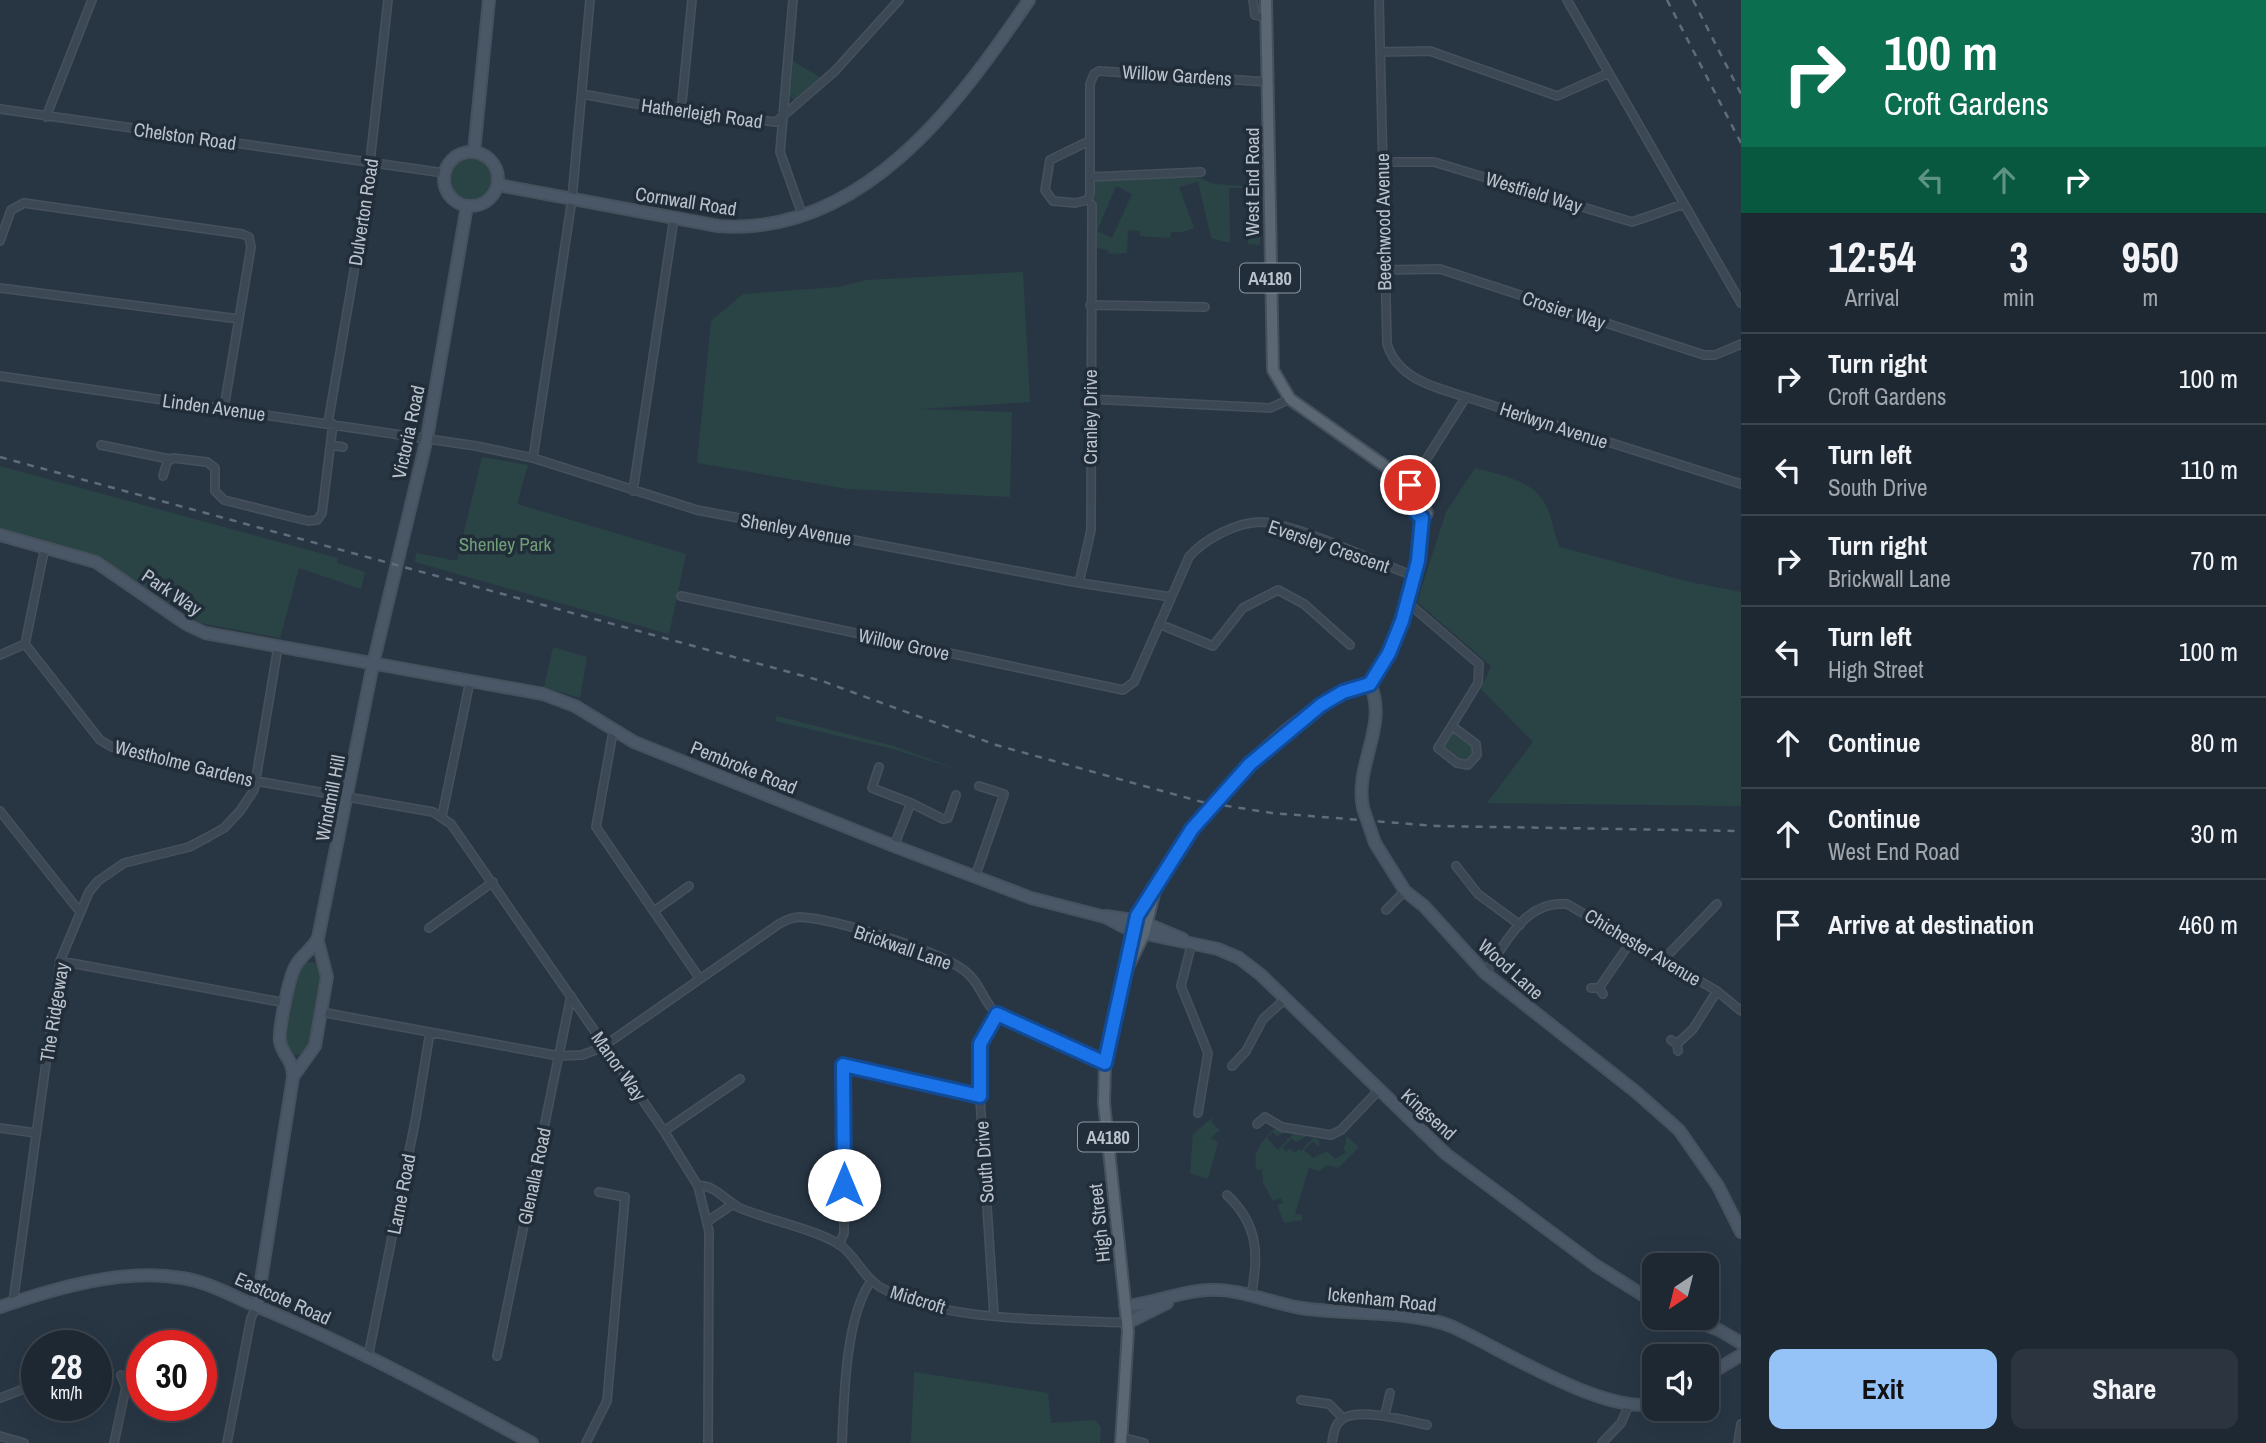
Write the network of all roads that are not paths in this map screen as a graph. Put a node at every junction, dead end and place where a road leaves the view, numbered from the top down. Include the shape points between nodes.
1 (92, 0) edge
2 (388, 0) edge
3 (489, 0) edge
4 (590, 0) edge
5 (692, 0) edge
6 (793, 0) edge
7 (899, 0) edge
8 (1028, 0) edge
9 (1253, 0) edge
10 (1266, 0) edge
11 (1379, 0) edge
12 (1567, 0) edge
13 (1267, 18) junction
14 (1380, 52) junction
15 (1609, 73) junction
16 (1269, 82) junction
17 (582, 94) junction
18 (0, 109) edge
19 (681, 112) junction
20 (785, 114) junction
21 (46, 117) junction
22 (1089, 141) junction
23 (474, 152) junction
24 (371, 161) junction
25 (1381, 162) junction
26 (1202, 172) dead end
27 (444, 173) junction
28 (1090, 177) junction
29 (498, 185) junction
30 (572, 199) junction
31 (1088, 204) junction
32 (1684, 204) junction
33 (467, 206) junction
34 (803, 217) junction
35 (674, 218) junction
36 (0, 241) edge
37 (1089, 251) joint
38 (1384, 271) junction
39 (0, 288) edge
40 (1741, 303) edge
41 (1090, 305) junction
42 (1205, 307) dead end
43 (239, 319) junction
44 (1741, 344) edge
45 (0, 376) edge
46 (1466, 397) junction
47 (1090, 399) junction
48 (1290, 399) junction
49 (224, 408) junction
50 (330, 424) junction
51 (427, 438) junction
52 (101, 445) dead end
53 (331, 445) junction
54 (343, 447) dead end
55 (533, 458) junction
56 (169, 459) junction
57 (163, 476) dead end
58 (1741, 484) edge
59 (1411, 486) junction
60 (633, 491) junction
61 (323, 499) junction
62 (335, 501) dead end
63 (0, 535) edge
64 (45, 547) junction
65 (1415, 576) junction
66 (1079, 583) junction
67 (681, 596) dead end
68 (1171, 597) junction
69 (1407, 602) junction
70 (1159, 624) junction
71 (24, 644) junction
72 (1350, 645) dead end
73 (278, 647) junction
74 (0, 655) edge
75 (373, 664) junction
76 (470, 681) junction
77 (1370, 684) junction
78 (1128, 689) joint
79 (1452, 726) junction
80 (613, 732) junction
81 (879, 767) dead end
82 (256, 781) junction
83 (979, 786) dead end
84 (956, 795) dead end
85 (348, 797) junction
86 (911, 803) junction
87 (0, 811) edge
88 (442, 816) junction
89 (894, 846) junction
90 (1456, 866) dead end
91 (975, 877) junction
92 (493, 882) junction
93 (689, 886) dead end
94 (1405, 891) junction
95 (1717, 904) dead end
96 (1387, 910) dead end
97 (654, 911) junction
98 (80, 912) junction
99 (1520, 925) junction
100 (1138, 927) junction
101 (429, 928) dead end
102 (318, 938) junction
103 (1632, 940) junction
104 (1192, 942) junction
105 (1663, 960) junction
106 (60, 961) junction
107 (1485, 973) junction
108 (700, 979) junction
109 (1598, 990) dead end
110 (1717, 991) junction
111 (570, 996) junction
112 (1285, 999) junction
113 (287, 1003) junction
114 (1741, 1011) edge
115 (321, 1012) junction
116 (997, 1014) junction
117 (430, 1032) junction
118 (605, 1045) junction
119 (1675, 1045) dead end
120 (559, 1056) junction
121 (1105, 1063) junction
122 (1232, 1066) dead end
123 (293, 1077) junction
124 (740, 1079) dead end
125 (1378, 1091) junction
126 (980, 1096) junction
127 (1198, 1113) dead end
128 (1257, 1124) dead end
129 (0, 1128) edge
130 (664, 1130) junction
131 (36, 1133) junction
132 (698, 1186) junction
133 (599, 1192) dead end
134 (1227, 1195) dead end
135 (733, 1204) junction
136 (1737, 1212) edge
137 (708, 1221) junction
138 (1741, 1232) edge
139 (839, 1245) junction
140 (871, 1281) junction
141 (1642, 1294) edge
142 (1251, 1296) junction
143 (1175, 1298) junction
144 (13, 1303) junction
145 (257, 1306) junction
146 (1125, 1306) junction
147 (0, 1307) edge
148 (994, 1315) junction
149 (1127, 1322) junction
150 (1719, 1330) joint
151 (1741, 1334) edge
152 (1741, 1343) edge
153 (1741, 1355) edge
154 (498, 1356) dead end
155 (368, 1357) junction
156 (1741, 1362) edge
157 (1723, 1368) junction
158 (1719, 1370) edge
159 (121, 1375) dead end
160 (21, 1390) edge
161 (1390, 1393) dead end
162 (0, 1398) edge
163 (1301, 1400) dead end
164 (1642, 1404) edge
165 (1629, 1405) junction
166 (1385, 1415) junction
167 (1343, 1418) junction
168 (1427, 1424) dead end
169 (1741, 1424) edge
170 (0, 1436) edge
171 (1121, 1440) edge
172 (24, 1443) edge
173 (114, 1443) edge
174 (227, 1443) edge
175 (532, 1443) edge
176 (586, 1443) edge
177 (708, 1443) edge
178 (842, 1443) edge
179 (1144, 1443) edge
180 (1332, 1443) edge
181 (1602, 1443) edge
182 (1738, 1443) edge

1 - 21 street
2 - 24 street, Dulverton Road
3 - 23 street
4 - 17 street
5 - 19 street
6 - 20 street
7 - 20 street, Hatherleigh Road via 835,71
8 - 34 street, Cornwall Road via 988,58 922,136 840,202
9 - 13 street via 1255,15
10 - 13 main road, West End Road / A4180
11 - 14 street, Beechwood Avenue
12 - 15 street
13 - 16 main road, West End Road / A4180
14 - 15 street via 1430,51 1557,96
14 - 25 street, Beechwood Avenue
15 - 32 street
16 - 22 street, Willow Gardens via 1098,71 1090,84
16 - 48 main road, West End Road / A4180 via 1271,355 1276,380
17 - 19 street, Hatherleigh Road
17 - 30 street
18 - 21 street, Chelston Road
19 - 20 street, Hatherleigh Road via 769,123
20 - 34 street via 780,152
21 - 24 street, Chelston Road
22 - 28 street, Willow Gardens
22 - 31 street via 1054,156 1045,190 1053,201
23 - 27 street via 458,155
23 - 29 street via 495,167
24 - 27 street, Chelston Road
24 - 50 street, Dulverton Road
25 - 32 street, Westfield Way via 1434,162 1632,222
25 - 38 street, Beechwood Avenue
26 - 28 street
27 - 33 street via 451,198
28 - 31 street, Willow Gardens
29 - 30 street, Cornwall Road
29 - 33 street via 489,199
30 - 35 street, Cornwall Road
30 - 55 street
31 - 37 street, Willow Gardens
32 - 40 street
33 - 51 street, Victoria Road
34 - 35 street, Cornwall Road via 747,228
35 - 60 street
36 - 43 street via 11,210 24,203 243,234 249,237 251,247
37 - 41 street, Cranley Drive
38 - 44 street, Crosier Way via 1440,269 1703,355
38 - 46 street, Beechwood Avenue via 1385,335 1390,353 1403,370 1422,383
39 - 43 street
41 - 42 street
41 - 47 street, Cranley Drive
43 - 49 street
45 - 49 street, Linden Avenue
46 - 58 street, Herlwyn Avenue
46 - 59 street
47 - 48 street via 1270,408
47 - 66 street, Cranley Drive via 1091,530
48 - 59 main road, West End Road / A4180
49 - 50 street, Linden Avenue
50 - 51 street, Linden Avenue
50 - 53 street, Dulverton Road
51 - 55 street, Shenley Avenue
51 - 75 street, Victoria Road
52 - 56 street
53 - 54 street
53 - 61 street, Dulverton Road
55 - 60 street, Shenley Avenue
56 - 57 street
56 - 61 street via 213,465 215,491 224,500 312,521 320,518
59 - 65 main road via 1422,518
60 - 66 street, Shenley Avenue via 697,510
61 - 62 street
63 - 64 street, Park Way
64 - 71 street
64 - 73 street, Park Way via 96,562 195,629
65 - 68 street, Eversley Crescent via 1286,527 1247,523 1194,552
65 - 69 main road
66 - 68 street, Shenley Avenue
67 - 78 street, Willow Grove
68 - 70 street, Eversley Crescent
69 - 77 main road via 1394,644
69 - 79 street via 1479,663 1478,683
70 - 72 street via 1213,646 1243,608 1278,590 1296,598
70 - 78 street, Eversley Crescent
71 - 74 street
71 - 82 street, Westholme Gardens via 106,744
73 - 75 street, Park Way
73 - 82 street, The Ridgeway
75 - 76 street, Pembroke Road
75 - 85 street, Windmill Hill
76 - 80 street, Pembroke Road via 561,700
76 - 88 street
77 - 94 street, Wood Lane, bridge via 1378,715 1361,773 1363,808 1375,844
77 - 100 main road, bridge via 1321,705 1240,774 1192,829 1166,868
79 - 79 street via 1438,748 1457,763 1468,765 1477,755 1476,744
80 - 89 street, Pembroke Road
80 - 97 street via 596,824
81 - 86 street via 872,788
82 - 85 street, Westholme Gardens
82 - 98 street, The Ridgeway via 240,811 224,828 188,847 124,863 98,881
83 - 91 street via 1004,794
84 - 86 street via 948,818 943,819
85 - 88 street
85 - 102 street, Windmill Hill
86 - 89 street
87 - 98 street
88 - 92 street, Manor Way
89 - 91 street, Pembroke Road
90 - 99 street via 1478,894
91 - 100 street, Pembroke Road via 1031,898
92 - 101 street
92 - 111 street, Manor Way
93 - 97 street
94 - 96 street
94 - 107 street, Wood Lane
95 - 105 street
97 - 108 street
98 - 106 street, The Ridgeway
99 - 103 street, Chichester Avenue via 1541,906 1567,904
99 - 107 street, Chichester Avenue
100 - 104 street, Kingsend
100 - 121 main road, High Street / A4180
102 - 113 street, Windmill Hill via 294,968
102 - 115 street, Windmill Hill via 327,977
103 - 105 street, Chichester Avenue
103 - 109 street
104 - 112 street, Kingsend via 1239,958
104 - 127 street via 1181,986 1208,1054
105 - 110 street, Chichester Avenue
106 - 113 street
106 - 131 street, The Ridgeway
107 - 136 street, Wood Lane via 1668,1119
108 - 116 street, Brickwall Lane via 793,918 862,932 939,956 972,976
108 - 118 street
110 - 114 street, Chichester Avenue
110 - 119 street via 1693,1029
111 - 118 street, Manor Way
111 - 120 street, Glenalla Road
112 - 122 street via 1263,1019
112 - 125 street, Kingsend
113 - 123 street, Windmill Hill via 280,1042 291,1060
115 - 117 street
115 - 123 street, Windmill Hill via 315,1046
116 - 121 street
116 - 126 street, South Drive via 980,1044
117 - 120 street
117 - 155 street, Larne Road
118 - 120 street via 582,1055
118 - 130 street, Manor Way
120 - 154 street, Glenalla Road
121 - 146 main road, High Street / A4180 via 1104,1103
123 - 145 street, Windmill Hill
124 - 130 street
125 - 128 street via 1331,1135 1278,1126 1265,1116
125 - 141 street, Kingsend via 1440,1149 1503,1198
126 - 139 street via 843,1065 844,1233
126 - 148 street, South Drive
129 - 131 street
130 - 132 street, Manor Way
131 - 144 street, The Ridgeway
132 - 135 street, Midcroft via 708,1187
132 - 137 street, Manor Way
133 - 176 street via 625,1197 607,1401
134 - 142 street via 1243,1213 1256,1240 1258,1261
135 - 137 street
135 - 139 street, Midcroft
136 - 138 street, Wood Lane
137 - 177 street, Manor Way
139 - 140 street, Midcroft
140 - 148 street, Midcroft via 921,1302
140 - 178 street via 848,1359
142 - 143 street, Ickenham Road via 1207,1290
142 - 165 street, Ickenham Road via 1300,1308 1434,1321
143 - 146 street, Ickenham Road
143 - 149 street, Ickenham Road
144 - 145 street, Eastcote Road via 98,1280 152,1276 207,1284
144 - 147 street, Eastcote Road
145 - 155 street, Eastcote Road
145 - 174 street
146 - 149 main road, High Street / A4180
148 - 149 street, Midcroft
149 - 171 main road, High Street / A4180
150 - 151 street
150 - 152 street
153 - 157 street
155 - 175 street, Eastcote Road
156 - 157 street
157 - 158 street
159 - 173 street via 126,1387
160 - 162 street
161 - 166 street
163 - 167 street via 1329,1404
164 - 165 street, Ickenham Road
165 - 181 street via 1621,1423
166 - 167 street
166 - 168 street
167 - 180 street
169 - 182 street
170 - 172 street
171 - 179 street

